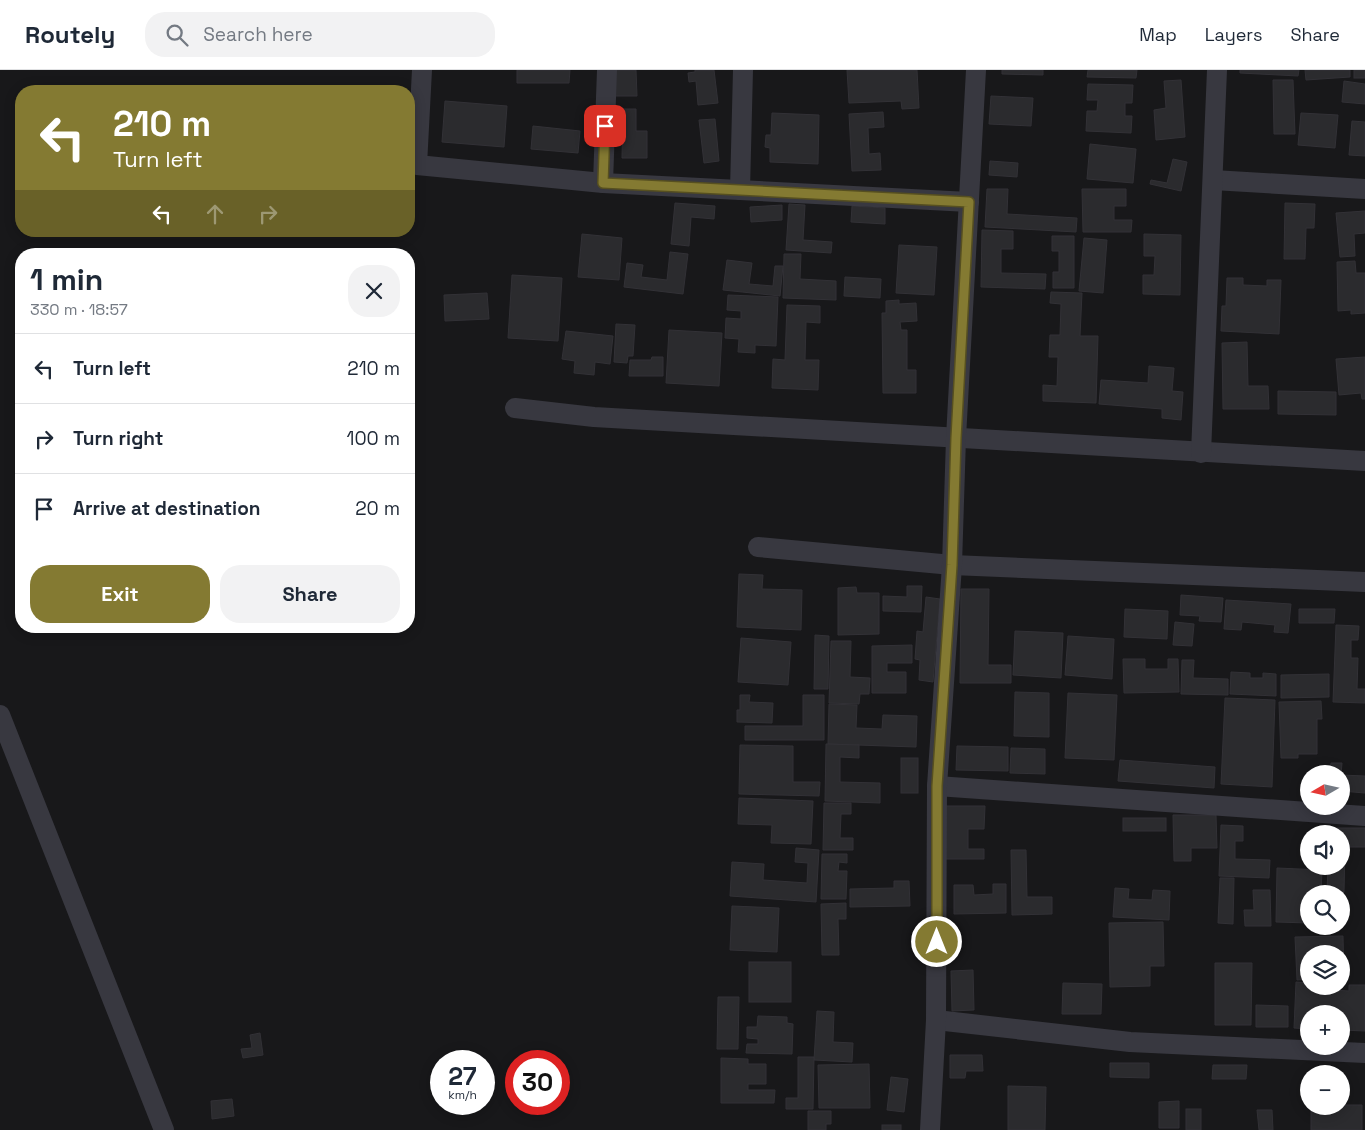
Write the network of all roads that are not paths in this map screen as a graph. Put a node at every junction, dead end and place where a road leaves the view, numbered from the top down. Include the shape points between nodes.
1 (422, 70) edge
2 (607, 70) edge
3 (743, 70) edge
4 (976, 70) edge
5 (1217, 70) edge
6 (1213, 180) junction
7 (603, 183) junction
8 (1365, 189) edge
9 (740, 190) junction
10 (969, 202) junction
11 (516, 408) dead end
12 (956, 438) junction
13 (1201, 453) junction
14 (1365, 461) edge
15 (758, 546) dead end
16 (952, 565) junction
17 (1365, 582) edge
18 (0, 715) edge
19 (937, 786) junction
20 (1365, 816) edge
21 (936, 1020) junction
22 (1365, 1053) edge
23 (164, 1130) edge
24 (930, 1130) edge

1 - 7 street via 417,165
2 - 7 street
3 - 9 street
4 - 10 street
5 - 6 street
6 - 8 street
6 - 13 street
7 - 9 street
9 - 10 street
10 - 12 street
11 - 12 street via 594,417
12 - 13 street
12 - 16 street
13 - 14 street
15 - 16 street
16 - 17 street
16 - 19 street
18 - 23 street
19 - 20 street
19 - 21 street
21 - 22 street via 1130,1042
21 - 24 street

